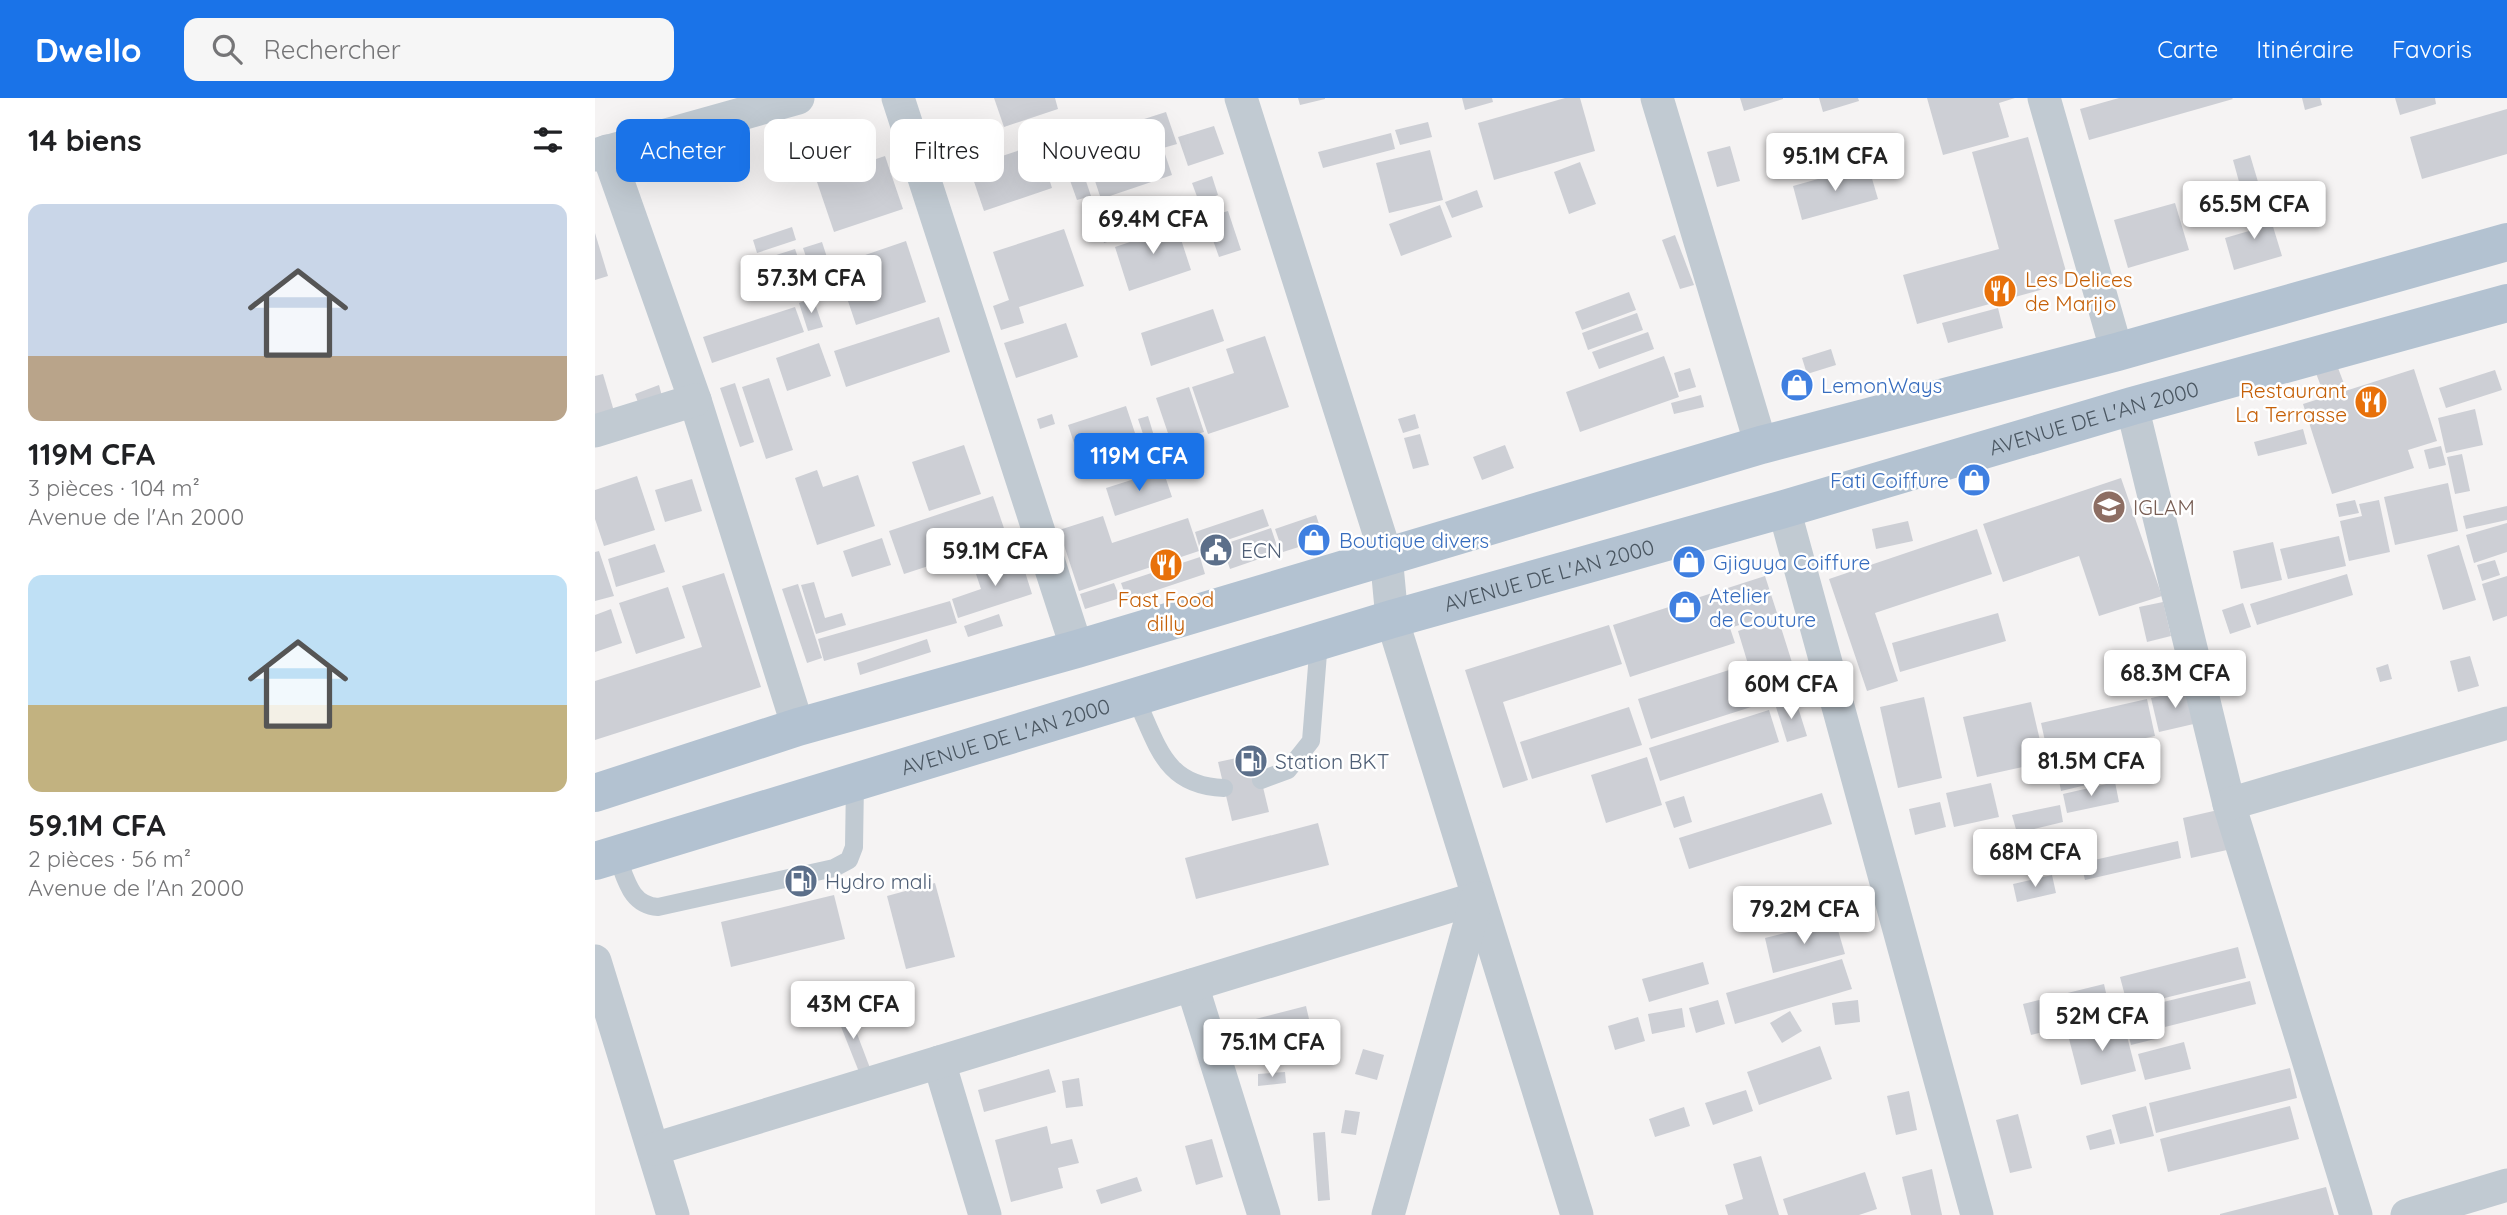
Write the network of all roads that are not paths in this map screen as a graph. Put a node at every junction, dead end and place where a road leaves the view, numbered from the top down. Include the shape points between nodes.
1 (798, 98) edge
2 (898, 98) edge
3 (1241, 98) edge
4 (1657, 98) edge
5 (2044, 98) edge
6 (601, 153) edge
7 (2507, 242) edge
8 (2507, 303) edge
9 (2117, 352) junction
10 (695, 400) junction
11 (2132, 406) junction
12 (595, 431) edge
13 (1761, 445) junction
14 (1784, 509) junction
15 (1386, 555) junction
16 (1392, 619) junction
17 (1319, 641) junction
18 (1077, 649) junction
19 (1135, 697) junction
20 (2507, 723) edge
21 (797, 727) junction
22 (1261, 780) dead end
23 (855, 782) junction
24 (1224, 788) dead end
25 (595, 793) edge
26 (2228, 804) junction
27 (605, 857) edge
28 (1478, 898) junction
29 (595, 961) edge
30 (1192, 985) junction
31 (939, 1062) junction
32 (654, 1149) junction
33 (2507, 1185) edge
34 (673, 1215) edge
35 (985, 1215) edge
36 (1264, 1215) edge
37 (1388, 1215) edge
38 (1577, 1215) edge
39 (1977, 1215) edge
40 (2356, 1215) edge
41 (2407, 1215) edge

1 - 6 street
2 - 18 street
3 - 15 street
4 - 13 street
5 - 9 street
6 - 10 street
7 - 9 main road
8 - 11 main road, AVENUE DE L'AN 2000
9 - 13 main road
10 - 12 street
10 - 21 street
11 - 14 main road, AVENUE DE L'AN 2000
11 - 26 street
13 - 15 main road
14 - 16 main road, AVENUE DE L'AN 2000
14 - 39 street
15 - 16 street
15 - 18 main road
16 - 17 main road, AVENUE DE L'AN 2000
16 - 28 street
17 - 19 main road, AVENUE DE L'AN 2000
17 - 22 lane via 1311,741 1288,770
18 - 21 main road
19 - 23 main road, AVENUE DE L'AN 2000
19 - 24 lane via 1169,768 1199,787
20 - 26 street
21 - 25 main road
23 - 27 main road, AVENUE DE L'AN 2000
23 - 27 lane via 855,847 849,860 834,868 657,907 644,906 635,899
26 - 40 street
28 - 30 street
28 - 37 street
28 - 38 street
29 - 32 street
30 - 31 street
30 - 36 street
31 - 32 street
31 - 35 street
32 - 34 street
33 - 41 street

